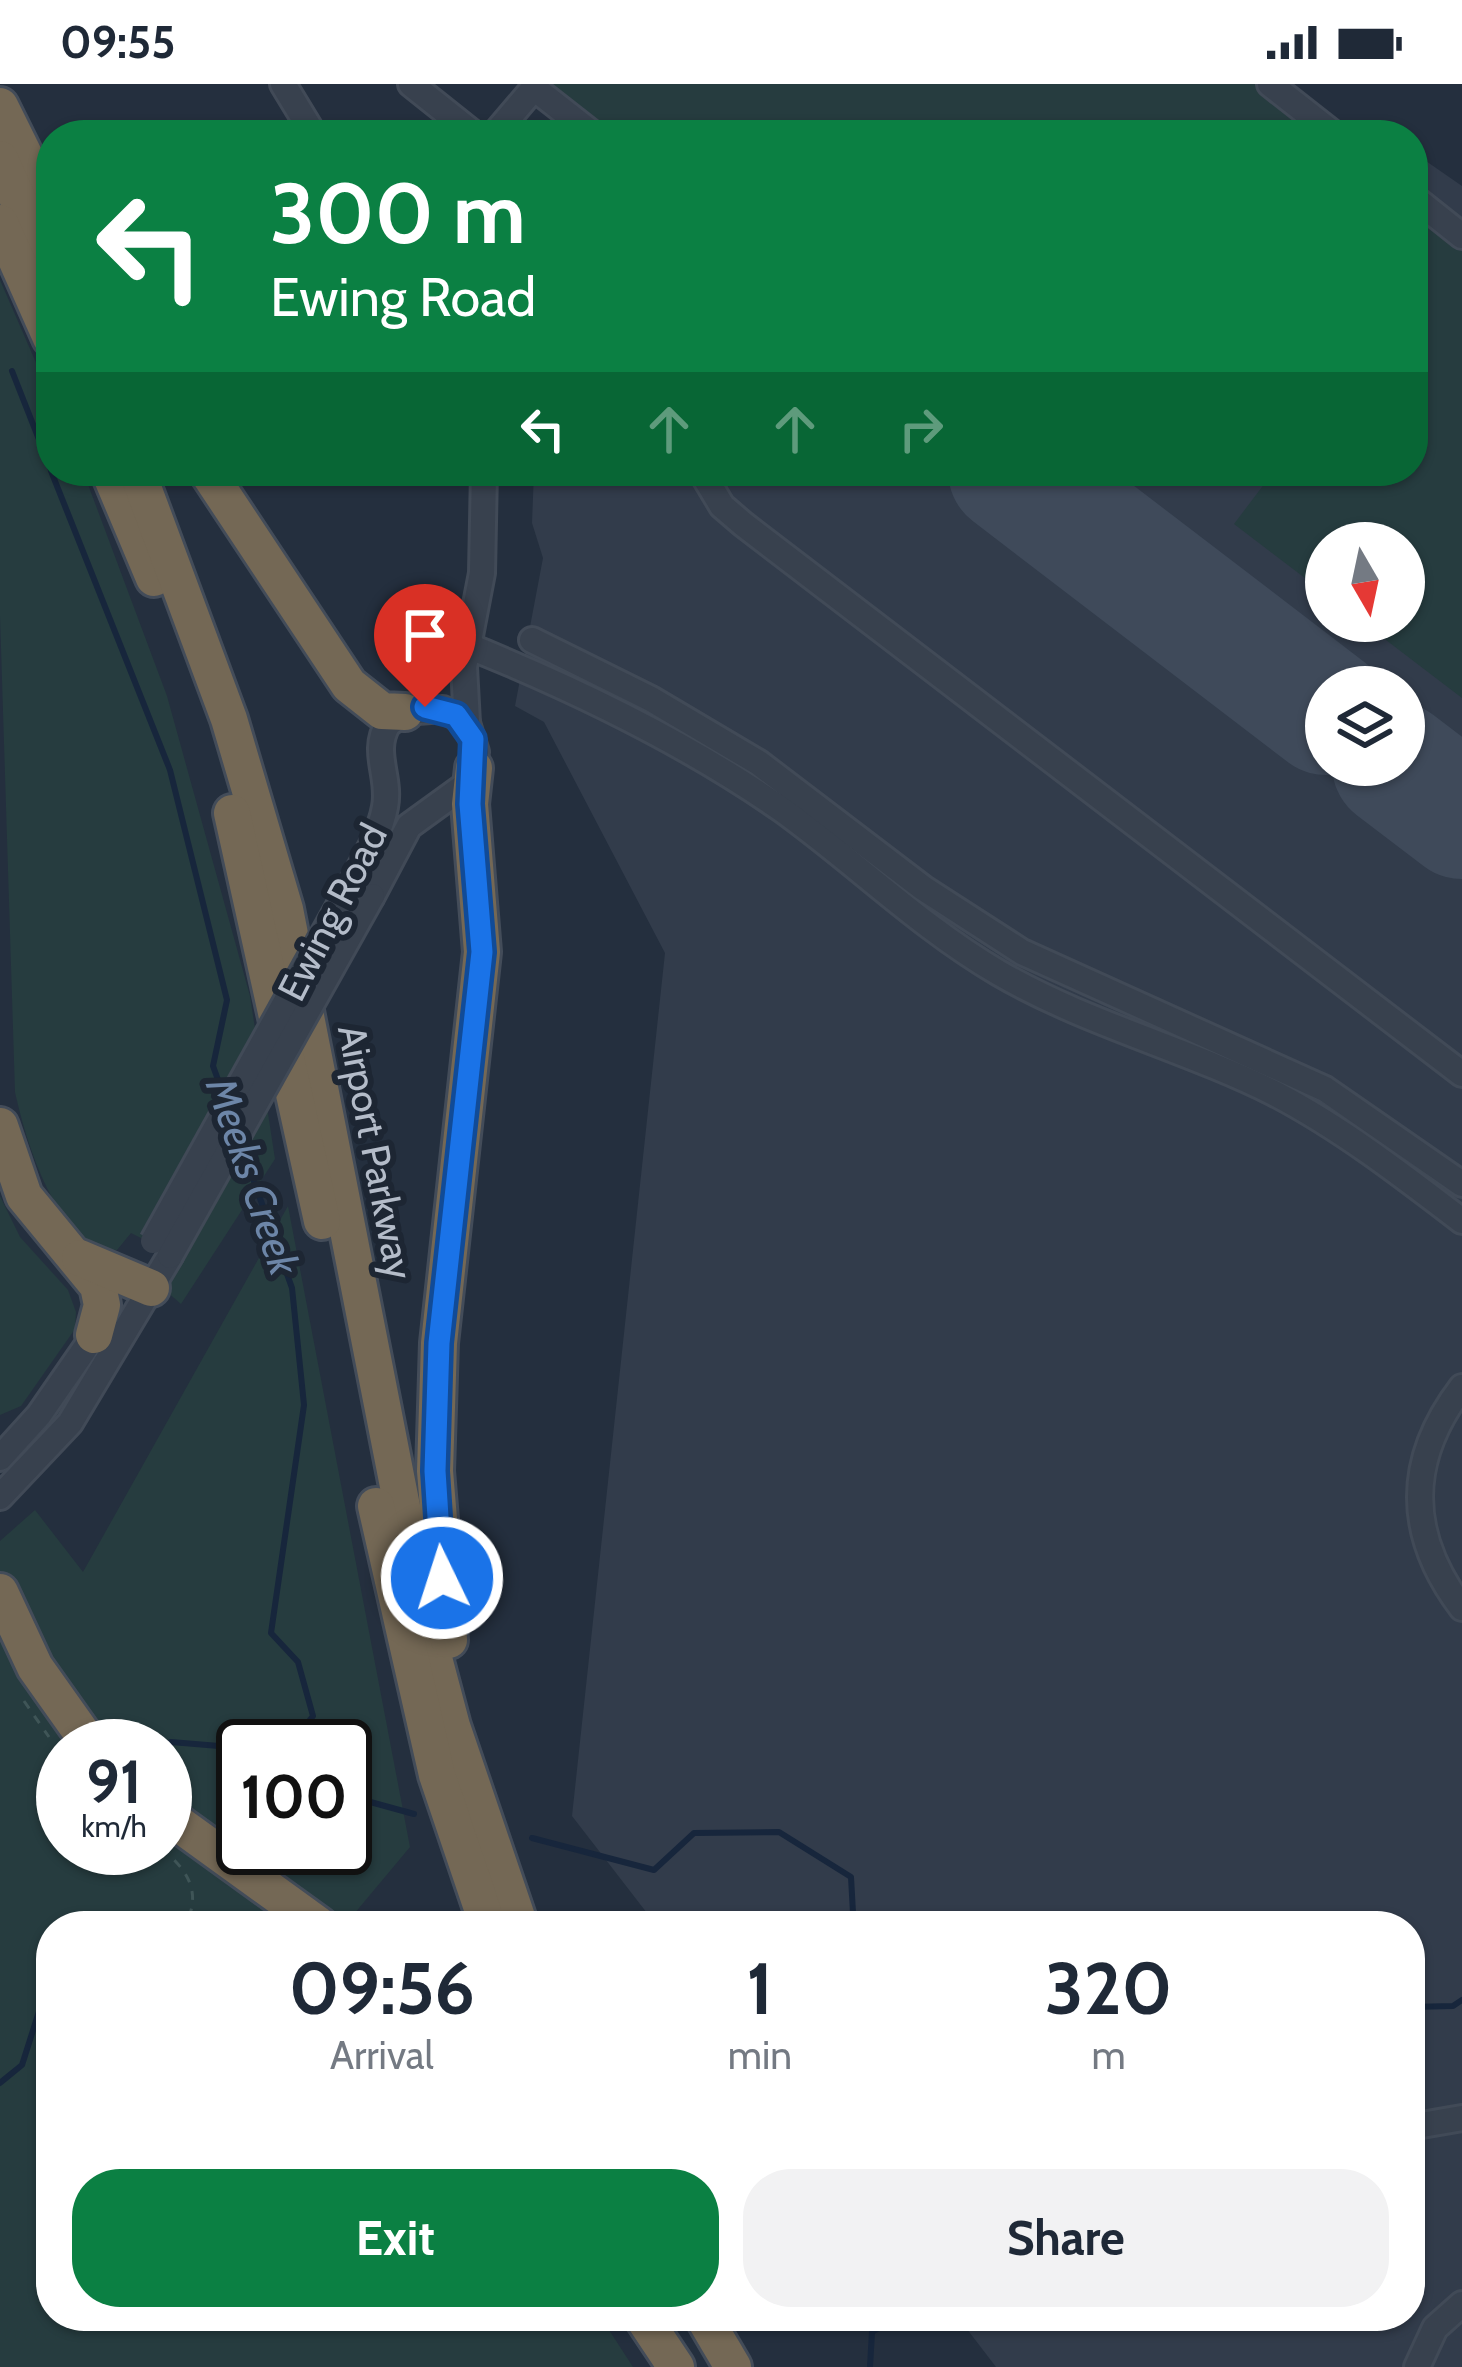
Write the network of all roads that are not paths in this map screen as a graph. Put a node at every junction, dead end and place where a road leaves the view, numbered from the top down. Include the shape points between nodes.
1 (284, 84) edge
2 (411, 84) edge
3 (1270, 84) edge
4 (0, 106) edge
5 (305, 120) edge
6 (457, 120) edge
7 (507, 120) edge
8 (575, 120) edge
9 (1316, 120) edge
10 (0, 159) edge
11 (36, 178) edge
12 (1428, 208) edge
13 (0, 223) edge
14 (1462, 236) edge
15 (36, 240) edge
16 (36, 304) edge
17 (115, 486) edge
18 (143, 486) edge
19 (217, 486) edge
20 (484, 486) edge
21 (710, 486) edge
22 (532, 640) dead end
23 (466, 645) junction
24 (415, 710) junction
25 (466, 724) junction
26 (474, 768) junction
27 (361, 891) junction
28 (1462, 1074) edge
29 (0, 1126) edge
30 (1462, 1184) edge
31 (1462, 1221) edge
32 (80, 1258) junction
33 (151, 1266) junction
34 (94, 1335) junction
35 (1462, 1387) edge
36 (0, 1458) edge
37 (0, 1496) edge
38 (0, 1592) edge
39 (1462, 1608) edge
40 (72, 1719) edge
41 (192, 1834) edge
42 (491, 1843) junction
43 (299, 1911) edge
44 (483, 1911) edge
45 (515, 1911) edge
46 (1462, 2118) edge
47 (1425, 2124) edge
48 (1462, 2304) edge
49 (651, 2331) edge
50 (679, 2331) edge
51 (712, 2331) edge
52 (676, 2367) edge
53 (701, 2367) edge
54 (733, 2367) edge
55 (1417, 2367) edge

1 - 5 street
2 - 6 street
3 - 9 street
4 - 11 highway
7 - 8 street via 534,88
10 - 15 highway
12 - 14 street
13 - 16 highway
17 - 44 highway, Airport Parkway via 162,597 237,830 306,1136 390,1581 437,1774
18 - 42 highway, Airport Parkway via 229,719 285,909 425,1624
19 - 24 highway via 349,685 382,711
20 - 23 street via 482,573
21 - 28 street via 742,524
22 - 30 street via 759,763 1022,952 1325,1089
23 - 24 street, Ewing Road via 446,685
23 - 25 street
23 - 31 street via 707,762 978,960 1092,1021 1292,1103
24 - 25 street via 443,709
24 - 27 street, Ewing Road via 380,736 385,812
25 - 26 street
26 - 27 street, Ewing Road via 460,793 409,826
26 - 42 highway via 482,952 439,1343 435,1471 448,1638
27 - 33 street, Ewing Road, bridge
29 - 32 highway via 23,1196
32 - 33 highway
32 - 34 highway via 101,1296
33 - 34 street, Ewing Road
33 - 37 street, Ewing Road via 70,1423
34 - 36 street, Ewing Road
35 - 39 street via 1431,1433 1420,1492 1426,1539
38 - 40 highway via 35,1667
41 - 43 highway
42 - 45 highway, Airport Parkway
46 - 47 street
48 - 55 street via 1435,2328
49 - 52 highway
50 - 53 highway
51 - 54 highway

